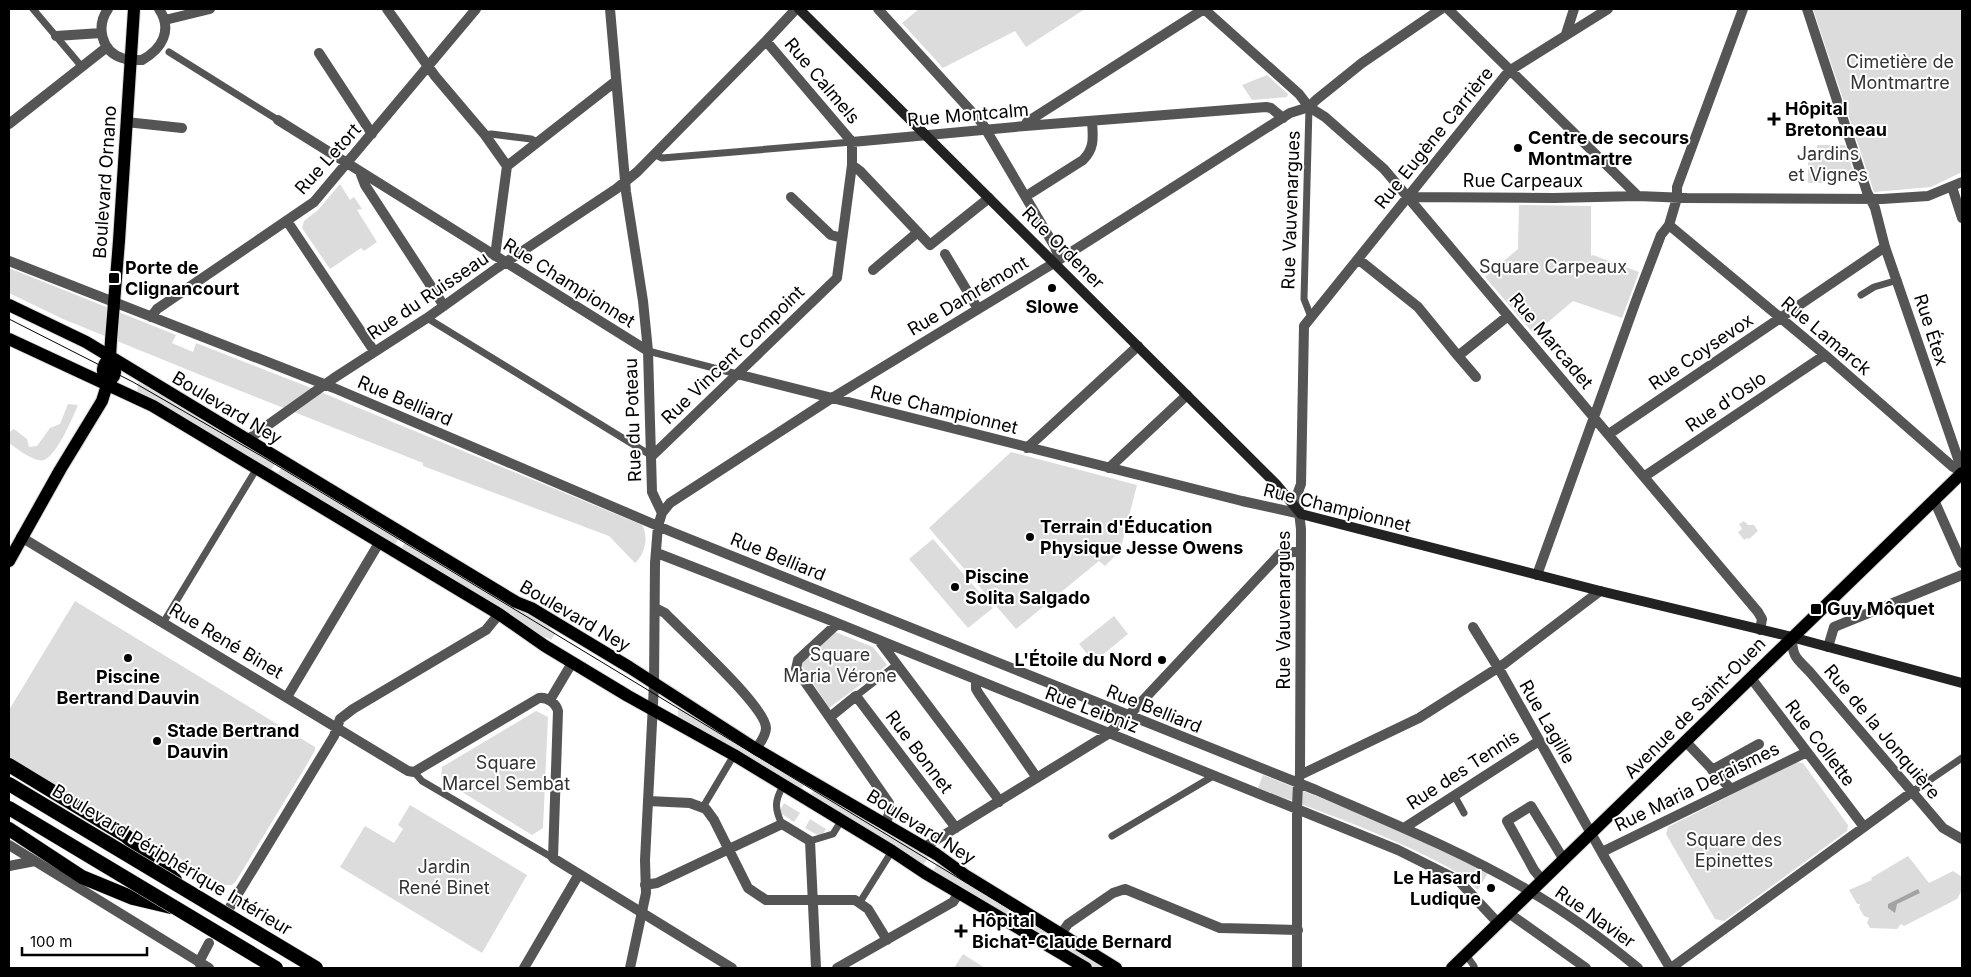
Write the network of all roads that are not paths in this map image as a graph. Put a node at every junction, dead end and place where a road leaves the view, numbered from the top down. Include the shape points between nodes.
1 (33, 9) edge
2 (107, 9) edge
3 (134, 9) edge
4 (159, 9) edge
5 (210, 9) edge
6 (387, 9) edge
7 (476, 9) edge
8 (610, 9) edge
9 (798, 9) edge
10 (878, 9) edge
11 (1204, 9) edge
12 (1441, 9) edge
13 (1448, 9) edge
14 (1574, 9) edge
15 (1608, 9) edge
16 (1743, 9) edge
17 (1807, 9) edge
18 (165, 20) junction
19 (101, 33) junction
20 (1566, 34) junction
21 (56, 36) junction
22 (766, 41) junction
23 (160, 46) junction
24 (107, 47) junction
25 (170, 52) joint
26 (319, 53) dead end
27 (130, 60) junction
28 (82, 66) junction
29 (428, 66) junction
30 (1509, 70) junction
31 (616, 82) junction
32 (1309, 107) junction
33 (1282, 118) junction
34 (278, 120) joint
35 (126, 122) junction
36 (1092, 122) junction
37 (9, 124) edge
38 (1025, 126) junction
39 (182, 128) dead end
40 (986, 130) junction
41 (372, 134) junction
42 (485, 135) junction
43 (927, 136) junction
44 (537, 142) junction
45 (852, 142) junction
46 (654, 154) junction
47 (348, 164) junction
48 (852, 165) junction
49 (507, 166) junction
50 (360, 172) junction
51 (625, 182) junction
52 (1962, 182) edge
53 (1952, 187) junction
54 (1031, 193) dead end
55 (1638, 196) junction
56 (791, 197) dead end
57 (1408, 197) junction
58 (989, 198) junction
59 (1677, 198) junction
60 (1870, 199) junction
61 (1962, 218) edge
62 (287, 221) junction
63 (1669, 225) junction
64 (918, 232) junction
65 (842, 238) junction
66 (1886, 246) junction
67 (945, 254) dead end
68 (496, 256) junction
69 (1358, 259) junction
70 (9, 261) edge
71 (1054, 262) junction
72 (506, 263) junction
73 (873, 270) dead end
74 (1898, 280) junction
75 (1861, 295) dead end
76 (114, 303) junction
77 (9, 305) edge
78 (444, 306) junction
79 (978, 309) junction
80 (1311, 316) junction
81 (1508, 316) junction
82 (151, 317) junction
83 (427, 318) junction
84 (1779, 319) junction
85 (9, 339) edge
86 (1138, 346) junction
87 (648, 351) junction
88 (374, 352) junction
89 (1825, 355) junction
90 (1458, 356) junction
91 (110, 357) junction
92 (736, 374) junction
93 (1476, 377) dead end
94 (108, 385) junction
95 (321, 388) junction
96 (1187, 395) junction
97 (832, 398) junction
98 (1593, 417) junction
99 (1609, 434) junction
100 (247, 440) junction
101 (1027, 448) junction
102 (652, 456) junction
103 (257, 468) junction
104 (1109, 468) junction
105 (1962, 471) edge
106 (1645, 476) junction
107 (1934, 500) junction
108 (662, 512) junction
109 (1301, 514) junction
110 (658, 526) junction
111 (21, 537) junction
112 (379, 543) junction
113 (1300, 552) junction
114 (657, 553) junction
115 (10, 556) edge
116 (1962, 563) edge
117 (1537, 575) junction
118 (1962, 575) edge
119 (1600, 591) junction
120 (655, 608) junction
121 (499, 614) junction
122 (163, 622) junction
123 (837, 624) junction
124 (1473, 627) dead end
125 (1760, 630) junction
126 (1792, 637) junction
127 (880, 642) junction
128 (1828, 647) junction
129 (572, 662) junction
130 (896, 665) junction
131 (1498, 668) junction
132 (1750, 678) junction
133 (976, 681) junction
134 (1962, 683) edge
135 (654, 684) junction
136 (287, 696) junction
137 (856, 696) junction
138 (550, 700) junction
139 (653, 709) junction
140 (1128, 716) junction
141 (830, 717) junction
142 (338, 727) junction
143 (1108, 734) junction
144 (1539, 741) junction
145 (1686, 742) junction
146 (1759, 744) dead end
147 (756, 749) junction
148 (1807, 752) junction
149 (734, 755) junction
150 (1962, 758) edge
151 (9, 765) edge
152 (1712, 770) junction
153 (414, 772) junction
154 (1215, 775) junction
155 (1037, 778) junction
156 (1299, 779) junction
157 (9, 784) edge
158 (783, 786) junction
159 (1731, 789) junction
160 (1912, 792) junction
161 (1454, 795) junction
162 (648, 801) junction
163 (998, 802) junction
164 (703, 807) junction
165 (9, 808) edge
166 (1297, 808) junction
167 (1464, 813) dead end
168 (841, 821) junction
169 (782, 824) junction
170 (885, 824) junction
171 (1864, 827) junction
172 (956, 828) junction
173 (1404, 828) junction
174 (1592, 834) junction
175 (12, 836) edge
176 (1112, 836) dead end
177 (1962, 839) edge
178 (810, 841) junction
179 (923, 848) junction
180 (728, 849) junction
181 (892, 851) junction
182 (1602, 852) junction
183 (553, 858) junction
184 (1564, 860) junction
185 (35, 861) junction
186 (9, 866) edge
187 (578, 874) junction
188 (1543, 881) junction
189 (645, 885) junction
190 (185, 888) junction
191 (1532, 892) junction
192 (959, 893) junction
193 (812, 899) junction
194 (860, 902) junction
195 (230, 907) dead end
196 (180, 909) junction
197 (642, 913) junction
198 (1510, 914) junction
199 (1498, 923) junction
200 (1298, 930) junction
201 (1061, 934) junction
202 (887, 940) junction
203 (209, 943) dead end
204 (1466, 955) junction
205 (200, 965) edge
206 (1474, 966) dead end
207 (728, 967) edge
208 (209, 968) edge
209 (276, 968) edge
210 (316, 968) edge
211 (524, 968) edge
212 (630, 968) edge
213 (816, 968) edge
214 (837, 968) edge
215 (1086, 968) edge
216 (1116, 968) edge
217 (1297, 968) edge
218 (1452, 968) edge
219 (1586, 968) edge
220 (1638, 968) edge
221 (1670, 968) edge

1 - 21 street
2 - 19 street
3 - 27 main road, Boulevard Ornano
4 - 18 street
5 - 18 street
6 - 29 street
7 - 29 street, Rue Letort
8 - 31 street, Rue du Poteau
9 - 22 street, Rue du Ruisseau
9 - 43 main road, Rue Ordener
10 - 40 street
11 - 32 street, Rue Marcadet via 1300,94
11 - 38 street
12 - 32 street, Rue Damrémont via 1362,63
13 - 30 street
14 - 20 street
15 - 20 street, Rue Eugène Carrière
16 - 59 street via 1677,187
17 - 60 street, Rue Étex
18 - 23 street via 166,29
19 - 21 street
19 - 24 street
20 - 30 street, Rue Eugène Carrière
21 - 28 street
22 - 45 street, Rue Calmels
22 - 46 street, Rue du Ruisseau
23 - 25 street, Rue Championnet
23 - 27 street via 142,60
24 - 27 street via 116,55
24 - 28 street
25 - 34 street, Rue Championnet
26 - 41 street
27 - 35 main road, Boulevard Ornano
28 - 37 street
29 - 41 street, Rue Letort
29 - 42 street
30 - 55 street
30 - 57 street, Rue Eugène Carrière
31 - 44 street
31 - 51 street, Rue du Poteau
32 - 33 street, Rue Damrémont
32 - 57 street, Rue Marcadet via 1384,169
32 - 80 street, Rue Vauvenargues via 1304,299
33 - 36 street, Rue Montcalm via 1266,106
33 - 71 street, Rue Damrémont
34 - 47 street, Rue Championnet
35 - 39 street
35 - 76 main road, Boulevard Ornano
36 - 38 street, Rue Montcalm
36 - 54 street via 1094,145 1090,154
38 - 40 street, Rue Montcalm
40 - 43 street, Rue Montcalm
40 - 71 street via 1055,247 1058,255
41 - 47 street, Rue Letort
42 - 44 street via 531,138
42 - 49 street
43 - 45 street, Rue Montcalm
43 - 58 main road, Rue Ordener
44 - 49 street
45 - 46 street, Rue Montcalm via 662,158
45 - 48 street
46 - 51 street, Rue du Ruisseau
47 - 50 street, Rue Championnet
47 - 62 street, Rue Letort via 314,202
48 - 64 street
48 - 65 street
49 - 68 street
50 - 68 street, Rue Championnet
50 - 78 street via 365,185
51 - 72 street, Rue du Ruisseau
51 - 87 street, Rue du Poteau
52 - 53 street
53 - 60 street via 1928,196
53 - 61 street
55 - 57 street, Rue Carpeaux
55 - 59 street, Rue Carpeaux
56 - 65 street via 831,235
57 - 69 street, Rue Eugène Carrière
57 - 81 street, Rue Marcadet
58 - 64 street via 930,244
58 - 71 main road, Rue Ordener
59 - 60 street
59 - 63 street
60 - 66 street, Rue Étex
62 - 82 street, Rue Letort via 157,309
62 - 88 street
63 - 84 street, Rue Lamarck
63 - 98 street via 1661,235
64 - 73 street
65 - 92 street, Rue Vincent Compoint via 838,278
66 - 74 street, Rue Étex
66 - 84 street, Rue Coysevox
67 - 79 street
68 - 72 street, Rue Championnet
69 - 80 street, Rue Eugène Carrière
69 - 90 street via 1418,307
70 - 76 street, Rue Belliard
71 - 79 street, Rue Damrémont
71 - 86 main road, Rue Ordener
72 - 78 street, Rue du Ruisseau
72 - 87 street, Rue Championnet
74 - 75 street via 1874,287
74 - 105 street, Rue Étex
76 - 82 street, Rue Belliard
76 - 91 main road, Boulevard Ornano
77 - 91 main road, Boulevard Ney
78 - 83 street, Rue du Ruisseau
79 - 97 street, Rue Damrémont
80 - 109 street, Rue Vauvenargues via 1304,326 1301,484 1297,494
81 - 90 street
81 - 98 street, Rue Marcadet
82 - 95 street, Rue Belliard
83 - 88 street, Rue du Ruisseau
83 - 102 street
84 - 89 street, Rue Lamarck
84 - 99 street, Rue Coysevox
85 - 94 main road, Boulevard Ney
86 - 96 main road, Rue Ordener
86 - 101 street
87 - 92 street, Rue Championnet
87 - 102 street, Rue du Poteau
88 - 95 street, Rue du Ruisseau
89 - 105 street, Rue Lamarck via 1953,467
89 - 106 street, Rue d'Oslo
90 - 93 street
91 - 94 main road, Boulevard Ornano via 102,365
91 - 100 main road, Boulevard Ney
92 - 97 street, Rue Championnet
92 - 102 street, Rue Vincent Compoint
94 - 103 main road, Boulevard Ney via 153,406
94 - 111 main road via 102,401
95 - 100 street, Rue du Ruisseau
95 - 110 street, Rue Belliard
96 - 104 street
96 - 109 main road, Rue Ordener
97 - 101 street, Rue Championnet
97 - 108 street, Rue Damrémont via 670,503
98 - 99 street, Rue Marcadet
98 - 117 street
99 - 106 street, Rue Marcadet
100 - 135 main road, Boulevard Ney
101 - 104 street, Rue Championnet
102 - 108 street, Rue du Poteau via 652,492
103 - 112 main road, Boulevard Ney
103 - 122 street
104 - 109 street, Rue Championnet
105 - 107 main road, Avenue de Saint-Ouen
106 - 125 street, Rue Marcadet via 1762,616
107 - 116 street
107 - 126 main road, Avenue de Saint-Ouen
108 - 110 street
109 - 113 street, Rue Vauvenargues
109 - 117 main road, Rue Championnet
110 - 114 street
110 - 140 street, Rue Belliard
111 - 115 main road
111 - 122 street, Rue René Binet
112 - 121 main road, Boulevard Ney
112 - 136 street
113 - 140 street via 1280,554
113 - 156 street, Rue Vauvenargues
114 - 120 street
114 - 123 street, Rue Leibniz
117 - 119 main road, Rue Championnet
118 - 128 street via 1834,628
119 - 125 main road, Rue Championnet
119 - 131 street
120 - 135 street
120 - 147 street via 665,613 752,700 766,729
121 - 129 main road, Boulevard Ney
121 - 142 street via 486,630 353,709 340,719
122 - 136 street, Rue René Binet
123 - 127 street, Rue Leibniz
123 - 141 street via 796,664 796,669
124 - 131 street, Rue Lagille
125 - 126 main road, Rue Championnet
126 - 128 main road, Rue Championnet
126 - 132 main road, Avenue de Saint-Ouen
126 - 160 street, Rue de la Jonquière via 1795,657
127 - 130 street
127 - 133 street, Rue Leibniz
128 - 134 main road, Rue Championnet
129 - 138 street
129 - 139 main road, Boulevard Ney
130 - 137 street
130 - 163 street
131 - 144 street, Rue Lagille
131 - 156 street via 1419,718
132 - 145 main road, Avenue de Saint-Ouen
132 - 148 street, Rue Collette
133 - 143 street, Rue Leibniz
133 - 155 street via 978,694
135 - 139 street
135 - 147 main road, Boulevard Ney
136 - 142 street, Rue René Binet
137 - 141 street
137 - 172 street, Rue Bonnet
138 - 153 street via 539,698
138 - 183 street via 558,710
139 - 149 main road, Boulevard Ney
139 - 162 street
140 - 143 street
140 - 156 street, Rue Belliard
141 - 170 street via 889,803
142 - 153 street, Rue René Binet
142 - 195 street
143 - 154 street, Rue Leibniz
143 - 155 street
144 - 161 street, Rue des Tennis
144 - 174 street, Rue Lagille
145 - 152 street
145 - 174 main road, Avenue de Saint-Ouen
146 - 152 street
147 - 170 main road, Boulevard Ney
148 - 159 street, Rue Maria Deraismes
148 - 171 street, Rue Collette
149 - 158 main road, Boulevard Ney
149 - 164 street
150 - 160 street
151 - 190 highway, bridge via 126,836
152 - 159 street
153 - 183 street via 422,781
154 - 166 street, Rue Leibniz
154 - 176 street
155 - 163 street
156 - 166 street, Rue Vauvenargues
156 - 173 street, Rue Belliard
157 - 190 highway, Boulevard Périphérique Intérieur, bridge
158 - 168 main road, Boulevard Ney
158 - 169 street via 776,798 777,814
159 - 182 street, Rue Maria Deraismes
160 - 171 street
160 - 177 street, Rue de la Jonquière via 1942,828
161 - 167 street
161 - 173 street, Rue des Tennis
162 - 164 street via 690,803
162 - 189 street
163 - 172 street
164 - 180 street via 711,814
165 - 196 highway, bridge
166 - 199 street, Rue Leibniz via 1398,850 1458,880
166 - 200 street, Rue Vauvenargues
168 - 178 street via 833,834
168 - 181 main road, Boulevard Ney
169 - 178 street
169 - 180 street
170 - 179 main road, Boulevard Ney
171 - 221 street
172 - 179 street
173 - 191 street, Rue Belliard
174 - 182 street, Rue Lagille
174 - 184 main road, Avenue de Saint-Ouen
175 - 185 street
175 - 196 highway, bridge via 82,877 133,898
178 - 193 street
179 - 201 main road, Boulevard Ney
180 - 189 street via 657,883
180 - 193 street via 748,888 766,900
181 - 192 main road, Boulevard Ney
181 - 194 street
182 - 221 street, Rue Lagille
183 - 187 street
184 - 188 main road, Avenue de Saint-Ouen
184 - 188 street via 1532,806 1507,821
185 - 186 street
185 - 205 street
187 - 197 street
187 - 211 street
188 - 191 main road, Avenue de Saint-Ouen
189 - 197 street
190 - 210 highway, Boulevard Périphérique Intérieur, bridge
191 - 198 main road, Avenue de Saint-Ouen
191 - 220 street, Rue Navier
192 - 202 street via 953,902
192 - 215 main road, Boulevard Ney
193 - 194 street
193 - 213 street
194 - 202 street
196 - 209 highway, bridge
197 - 207 street
197 - 212 street
198 - 199 main road, Avenue de Saint-Ouen
198 - 219 street
199 - 204 main road, Avenue de Saint-Ouen
200 - 201 street via 1220,928 1124,889 1068,924
200 - 217 street, Rue Vauvenargues
201 - 216 main road, Boulevard Ney
202 - 214 street
203 - 205 street
204 - 206 street
204 - 218 main road, Avenue de Saint-Ouen
205 - 208 street

